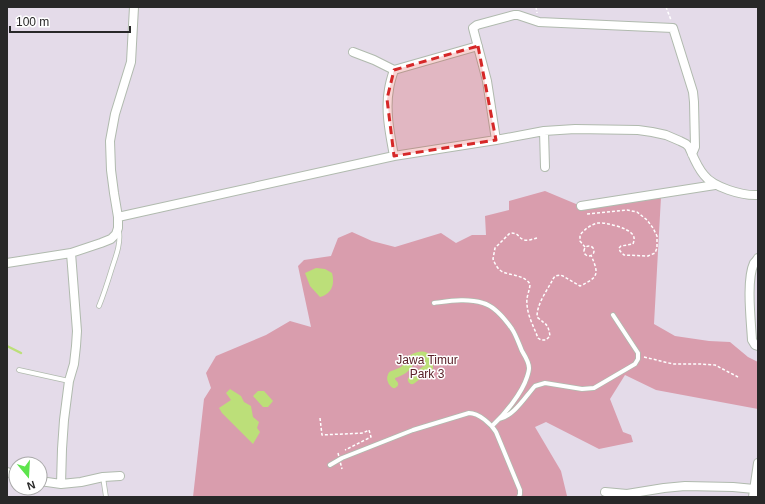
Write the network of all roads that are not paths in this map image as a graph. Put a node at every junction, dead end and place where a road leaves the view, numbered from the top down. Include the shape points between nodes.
1 (134, 7) edge
2 (478, 46) junction
3 (353, 52) dead end
4 (394, 70) junction
5 (544, 131) junction
6 (496, 140) junction
7 (692, 154) junction
8 (394, 156) junction
9 (545, 167) dead end
10 (715, 185) junction
11 (758, 195) edge
12 (582, 210) road end
13 (118, 217) junction
14 (118, 228) junction
15 (71, 253) junction
16 (758, 258) edge
17 (7, 263) edge
18 (434, 303) dead end
19 (99, 306) dead end
20 (613, 315) dead end
21 (758, 346) edge
22 (19, 370) dead end
23 (69, 381) junction
24 (499, 419) junction
25 (492, 426) junction
26 (758, 463) edge
27 (330, 465) dead end
28 (120, 476) dead end
29 (103, 477) junction
30 (48, 482) edge
31 (61, 484) junction
32 (605, 492) dead end
33 (753, 493) edge
34 (645, 494) edge
35 (627, 495) edge
36 (106, 497) edge
37 (519, 497) edge

1 - 13 street via 131,62 115,114 110,141 111,170
2 - 4 street
2 - 6 street via 487,81
2 - 7 street via 472,30 474,27 514,15 539,22 673,28 693,92 695,147
3 - 4 street
4 - 8 street via 387,99 387,112
5 - 6 street
5 - 7 street via 575,129 652,132 686,144
5 - 9 street
6 - 8 street
7 - 10 street via 702,174
8 - 13 street
10 - 11 street via 742,194
10 - 12 street
13 - 14 street
14 - 15 street via 111,239
14 - 19 lane via 120,242
15 - 17 street
15 - 23 street via 77,331 74,364
16 - 21 street via 751,276 750,294 752,340
18 - 24 lane via 473,300 484,303 493,308 512,329 529,367 527,377 513,402
20 - 24 lane via 638,353 635,364 594,388 582,389 544,383 535,386 512,413
22 - 23 lane
23 - 31 street
24 - 25 lane
25 - 27 lane via 474,413 469,413 406,432
25 - 37 lane via 520,490
26 - 33 street
28 - 29 street
29 - 31 street
29 - 36 lane
30 - 31 street
32 - 35 street
33 - 34 street via 733,487 685,486
34 - 35 street

